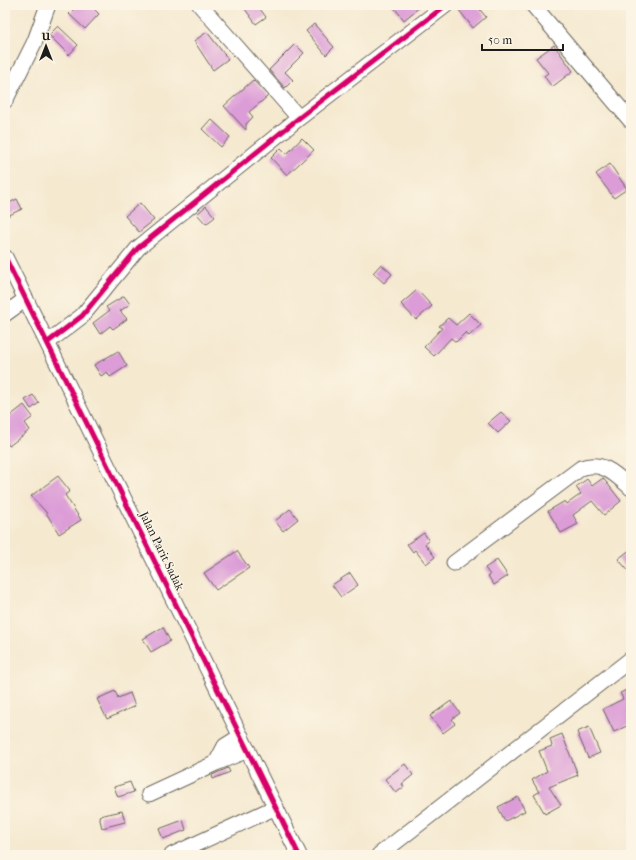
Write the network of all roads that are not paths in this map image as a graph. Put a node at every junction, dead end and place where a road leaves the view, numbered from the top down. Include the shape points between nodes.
1 (48, 5) edge
2 (200, 5) edge
3 (446, 5) edge
4 (533, 5) edge
5 (5, 101) edge
6 (299, 118) junction
7 (631, 121) edge
8 (5, 257) edge
9 (16, 306) edge
10 (48, 342) junction
11 (631, 488) edge
12 (454, 563) dead end
13 (631, 659) edge
14 (241, 736) junction
15 (248, 750) junction
16 (216, 763) junction
17 (149, 794) dead end
18 (276, 807) junction
19 (172, 855) edge
20 (299, 855) edge
21 (380, 855) edge

1 - 5 street via 35,41
2 - 6 street
3 - 6 street
4 - 7 street
6 - 10 street via 138,248 82,316
8 - 9 street, Jalan Parit Sadak
9 - 10 street, Jalan Parit Sadak
10 - 14 street, Jalan Parit Sadak
11 - 12 street via 602,466 591,464 581,468
13 - 21 street
14 - 15 street, Jalan Parit Sadak
14 - 16 street via 225,746
15 - 16 street
15 - 18 street, Jalan Parit Sadak
16 - 17 street
18 - 19 street
18 - 20 street, Jalan Parit Sadak

